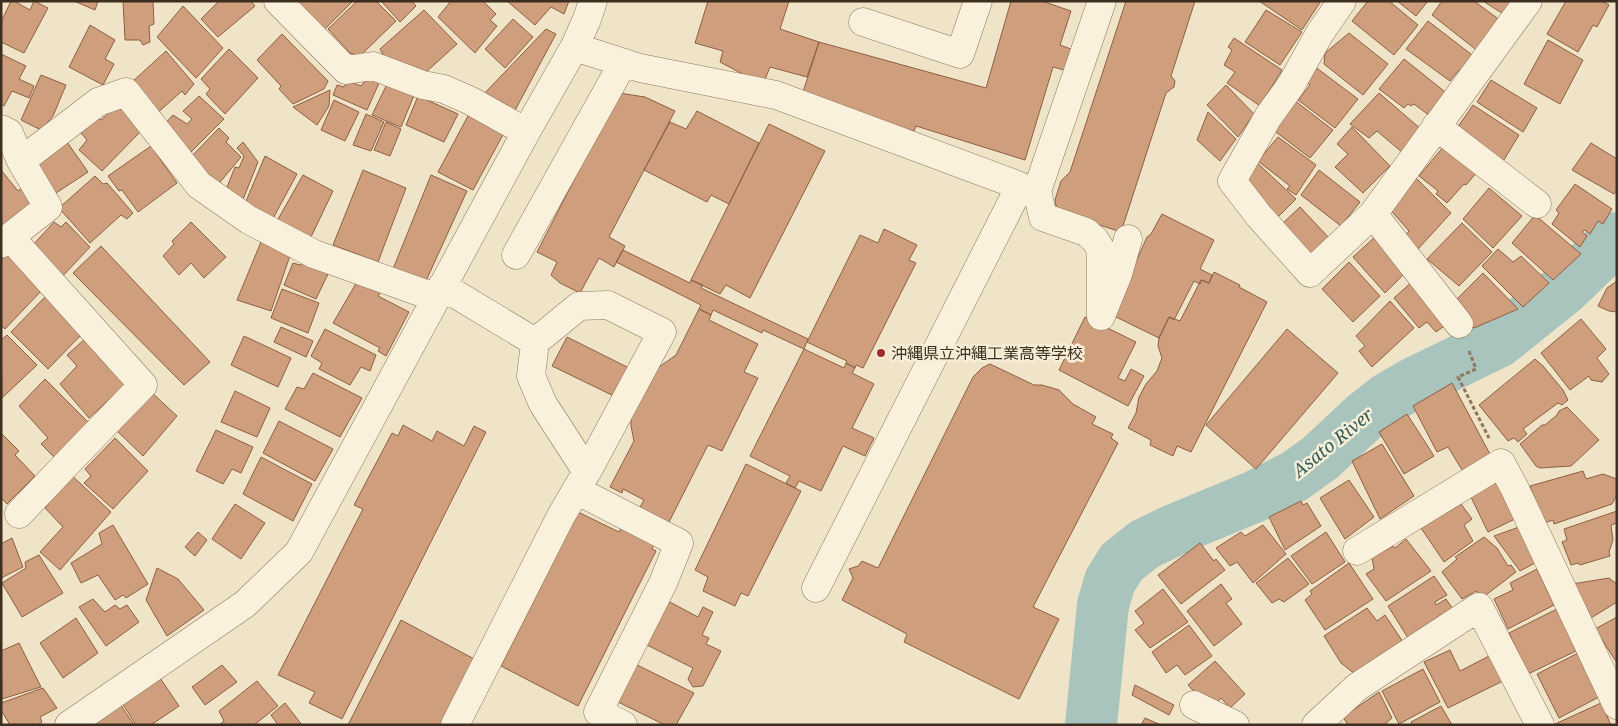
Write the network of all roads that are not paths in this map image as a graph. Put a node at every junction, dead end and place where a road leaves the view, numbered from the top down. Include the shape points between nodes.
1 (593, 1) edge
2 (978, 1) edge
3 (1102, 1) edge
4 (1342, 1) edge
5 (1528, 1) edge
6 (283, 3) edge
7 (863, 22) dead end
8 (581, 49) junction
9 (623, 63) junction
10 (1436, 126) junction
11 (1, 129) edge
12 (526, 132) junction
13 (22, 161) junction
14 (1029, 189) junction
15 (1537, 204) dead end
16 (1373, 214) junction
17 (1128, 239) dead end
18 (6, 241) edge
19 (516, 255) dead end
20 (444, 293) junction
21 (1459, 324) dead end
22 (535, 342) junction
23 (581, 481) junction
24 (19, 514) dead end
25 (1356, 551) dead end
26 (816, 588) dead end
27 (1194, 705) dead end
28 (1617, 705) edge
29 (68, 725) edge
30 (455, 725) edge
31 (622, 725) edge
32 (1235, 725) edge
33 (1316, 725) edge
34 (1540, 725) edge

1 - 8 street
2 - 7 street via 960,54
3 - 14 street
4 - 16 street via 1268,117 1232,181 1310,273
5 - 10 street
6 - 12 street via 346,70 373,66 444,90 471,101
8 - 9 street
8 - 12 street
9 - 14 street via 776,95
9 - 19 street
10 - 15 street
10 - 16 street
11 - 13 street via 8,133
12 - 20 street
13 - 18 street via 48,207
13 - 20 street via 98,102 126,92 199,185 249,220 314,254
14 - 17 street via 1043,216 1086,232 1101,250 1101,316
14 - 26 street
16 - 21 street
18 - 24 street via 143,385
20 - 22 street
20 - 29 street via 299,552 246,604
22 - 23 street via 531,376
22 - 23 street via 579,306 608,305 662,332
23 - 30 street
23 - 31 street via 679,544 663,583 598,712
25 - 28 street via 1501,463
27 - 32 street
33 - 34 street via 1357,687 1479,607

